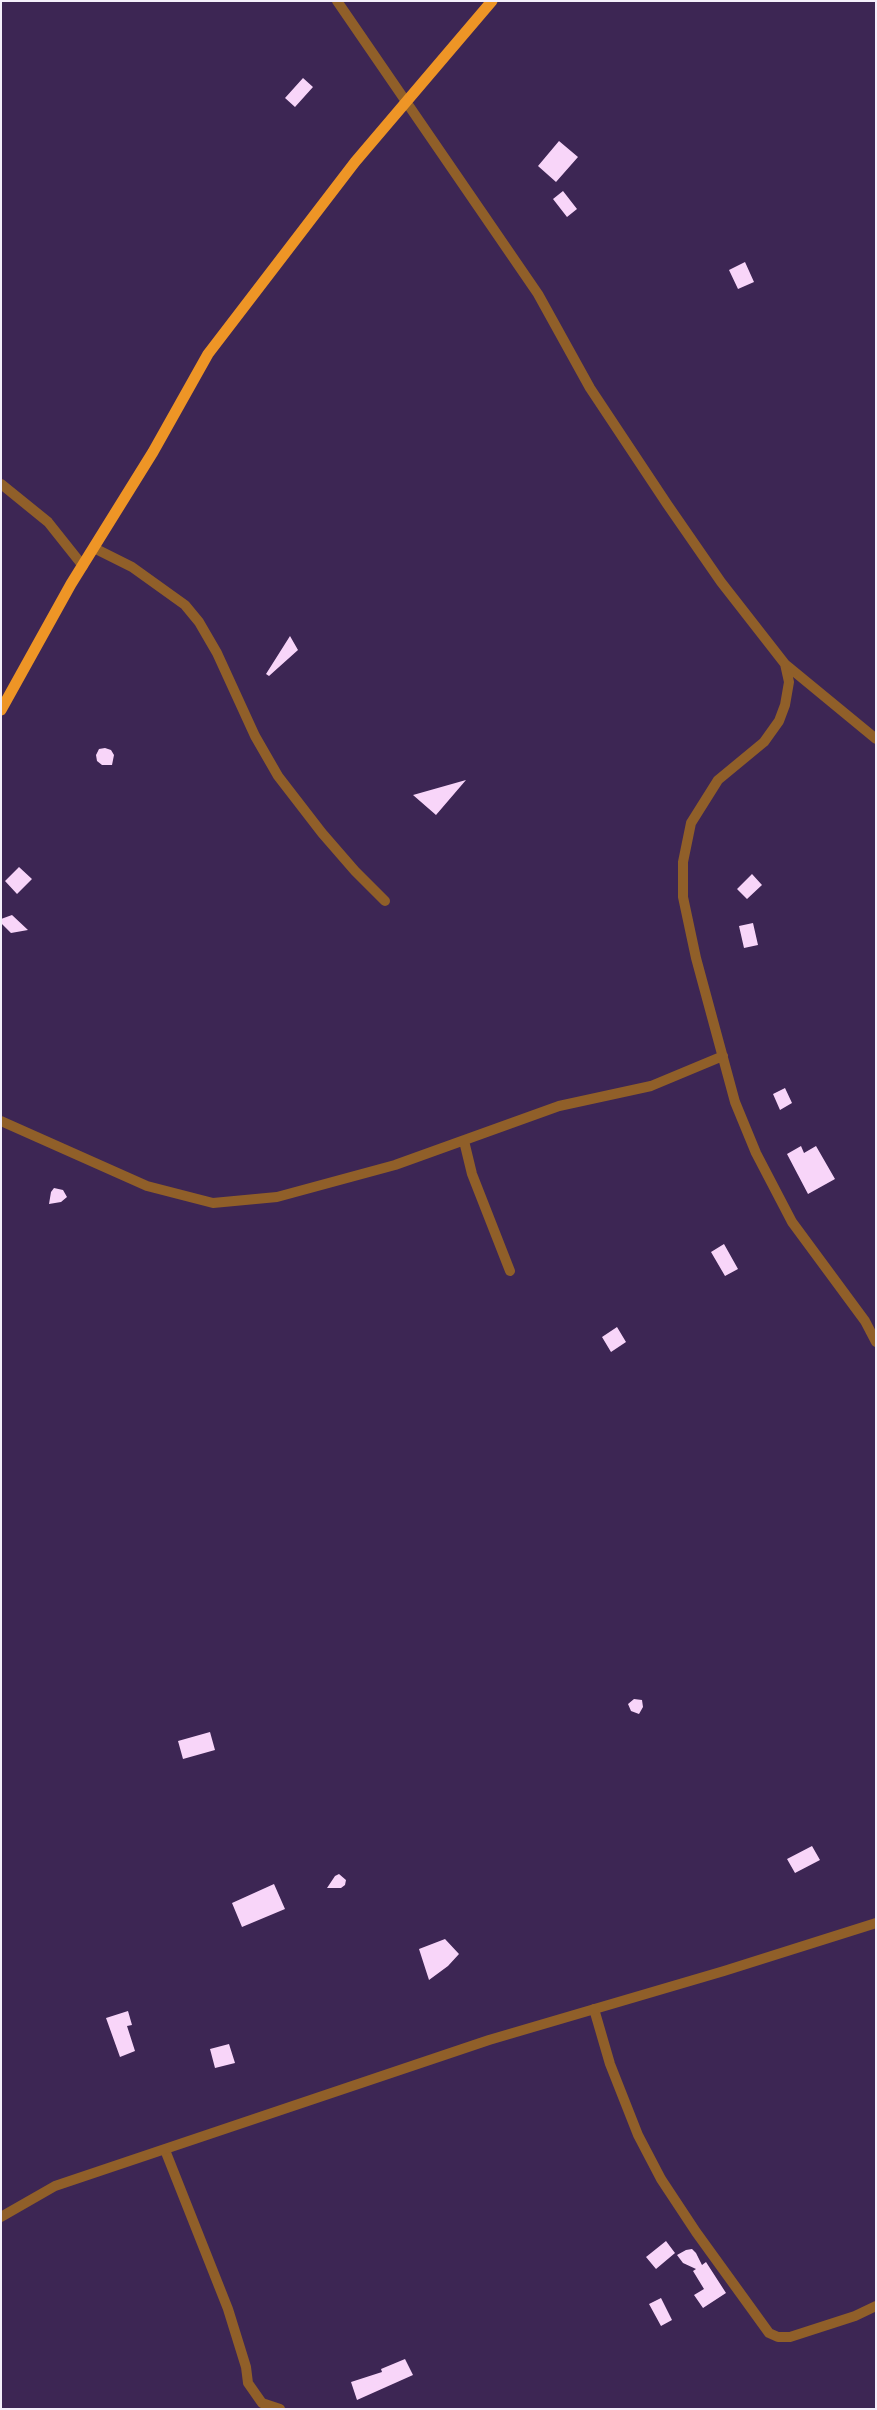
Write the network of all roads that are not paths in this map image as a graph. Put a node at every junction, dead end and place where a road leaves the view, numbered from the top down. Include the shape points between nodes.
1 (337, 1) edge
2 (492, 1) edge
3 (405, 101) junction
4 (1, 484) edge
5 (94, 548) junction
6 (83, 566) junction
7 (785, 664) junction
8 (1, 710) edge
9 (876, 739) edge
10 (385, 901) dead end
11 (723, 1056) junction
12 (1, 1121) edge
13 (464, 1141) junction
14 (510, 1271) dead end
15 (876, 1342) edge
16 (876, 1923) edge
17 (594, 2009) junction
18 (165, 2150) junction
19 (1, 2217) edge
20 (876, 2306) edge
21 (280, 2409) edge

1 - 3 street
2 - 3 highway
3 - 5 highway via 208,354
3 - 7 street via 538,294 590,388 666,504 721,582
4 - 6 street via 48,522
5 - 6 highway
5 - 10 street via 132,567 185,605 217,653 255,736 278,776 327,839
6 - 8 highway
7 - 9 street
7 - 11 street via 789,682 779,720 764,742 718,780 691,823 683,862 683,897 696,958
11 - 13 street via 651,1086 559,1106
11 - 15 street via 735,1102 756,1153 792,1222 865,1321
12 - 13 street via 147,1186 213,1203 277,1197 395,1165
13 - 14 street via 472,1174
16 - 17 street
17 - 18 street via 489,2040
17 - 20 street via 610,2064 638,2136 660,2179 770,2333 778,2337 790,2337 855,2316
18 - 19 street via 56,2186
18 - 21 street via 228,2309 246,2367 248,2383 262,2403

